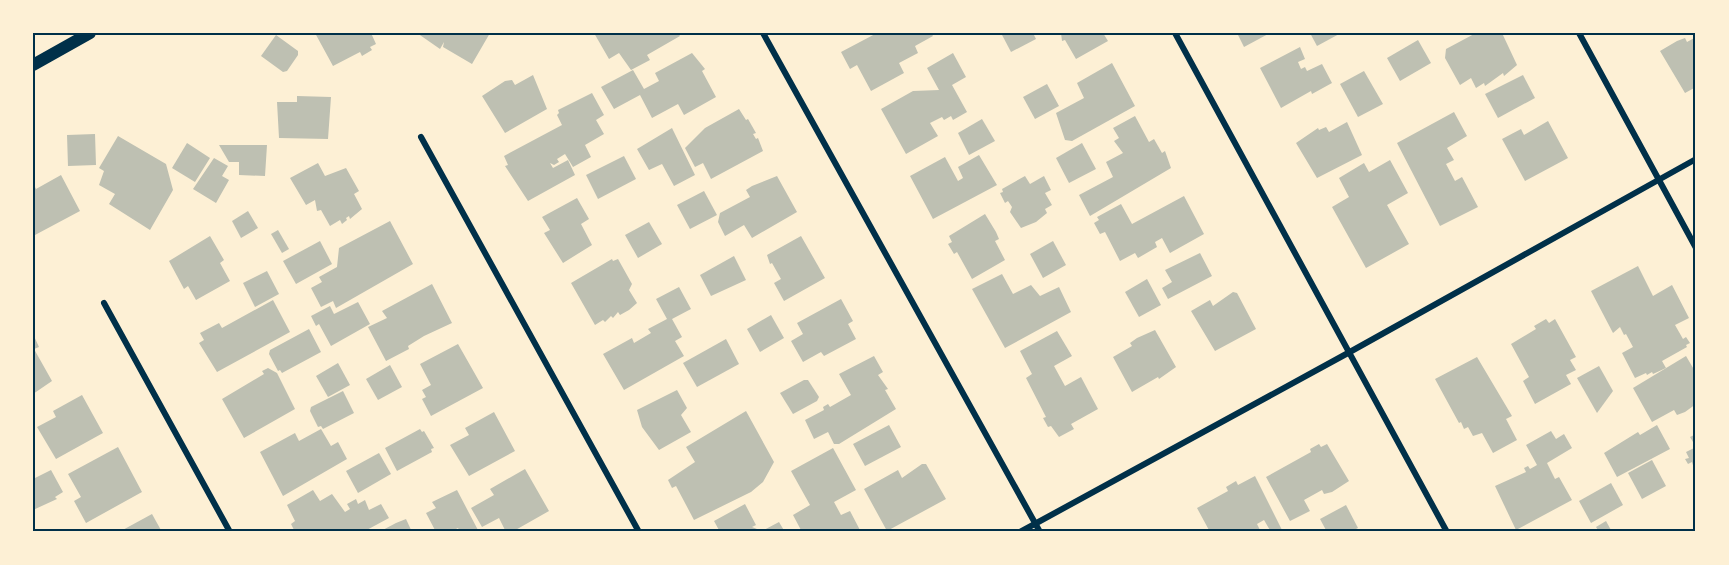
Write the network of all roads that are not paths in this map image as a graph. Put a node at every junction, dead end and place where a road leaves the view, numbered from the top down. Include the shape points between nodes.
1 (90, 33) edge
2 (763, 33) edge
3 (1175, 33) edge
4 (1579, 33) edge
5 (33, 64) edge
6 (421, 137) dead end
7 (1696, 159) edge
8 (1658, 179) junction
9 (1696, 248) edge
10 (104, 303) dead end
11 (1348, 353) junction
12 (1035, 523) junction
13 (230, 532) edge
14 (639, 532) edge
15 (1020, 532) edge
16 (1040, 532) edge
17 (1447, 532) edge

1 - 5 main road
2 - 12 street
3 - 11 street
4 - 8 street
6 - 14 street
7 - 8 street
8 - 9 street
8 - 11 street
10 - 13 street
11 - 12 street
11 - 17 street
12 - 15 street
12 - 16 street

